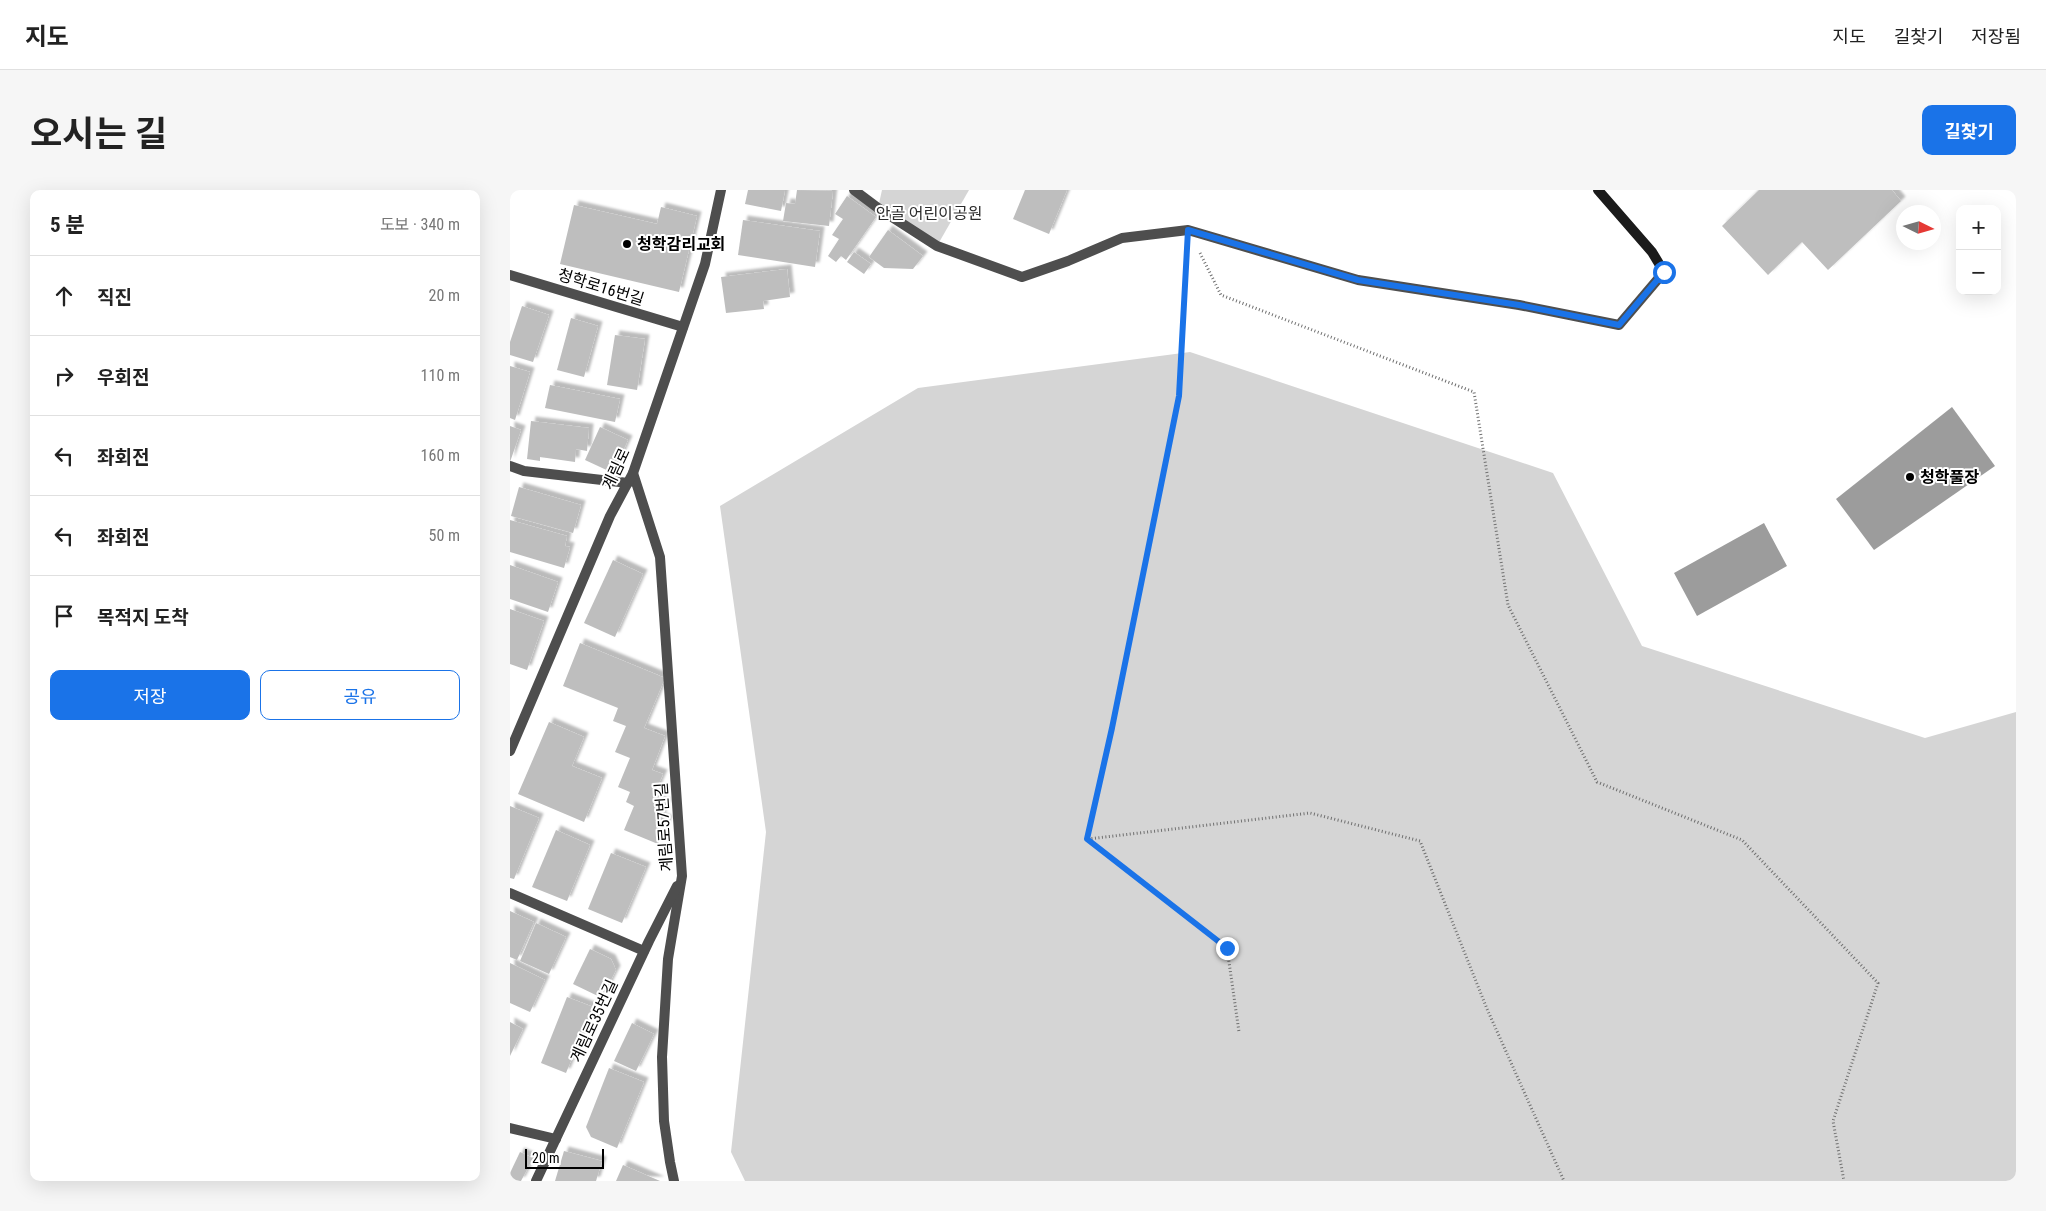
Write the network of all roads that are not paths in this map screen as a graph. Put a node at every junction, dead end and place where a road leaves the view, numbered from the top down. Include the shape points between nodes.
1 (721, 190) edge
2 (854, 190) edge
3 (1598, 190) edge
4 (510, 275) edge
5 (683, 327) junction
6 (510, 466) edge
7 (633, 473) junction
8 (628, 483) junction
9 (510, 751) edge
10 (682, 876) junction
11 (510, 892) edge
12 (644, 951) junction
13 (510, 1128) edge
14 (556, 1139) junction
15 (536, 1181) edge
16 (674, 1181) edge

1 - 5 street, 계림로 via 705,264
2 - 3 street via 937,246 1022,277 1122,238 1188,230 1358,280 1519,305 1619,325 1664,272 1652,252
4 - 5 street, 청학로16번길
5 - 7 street, 계림로
6 - 8 street via 524,471
7 - 8 street, 계림로
7 - 10 street, 계림로57번길 via 660,557
8 - 9 street, 계림로 via 610,516
10 - 12 street, 계림로35번길
10 - 16 street, 계림로57번길 via 668,959 662,1057 664,1121
11 - 12 street
12 - 14 street, 계림로35번길
13 - 14 street
14 - 15 street, 계림로35번길

